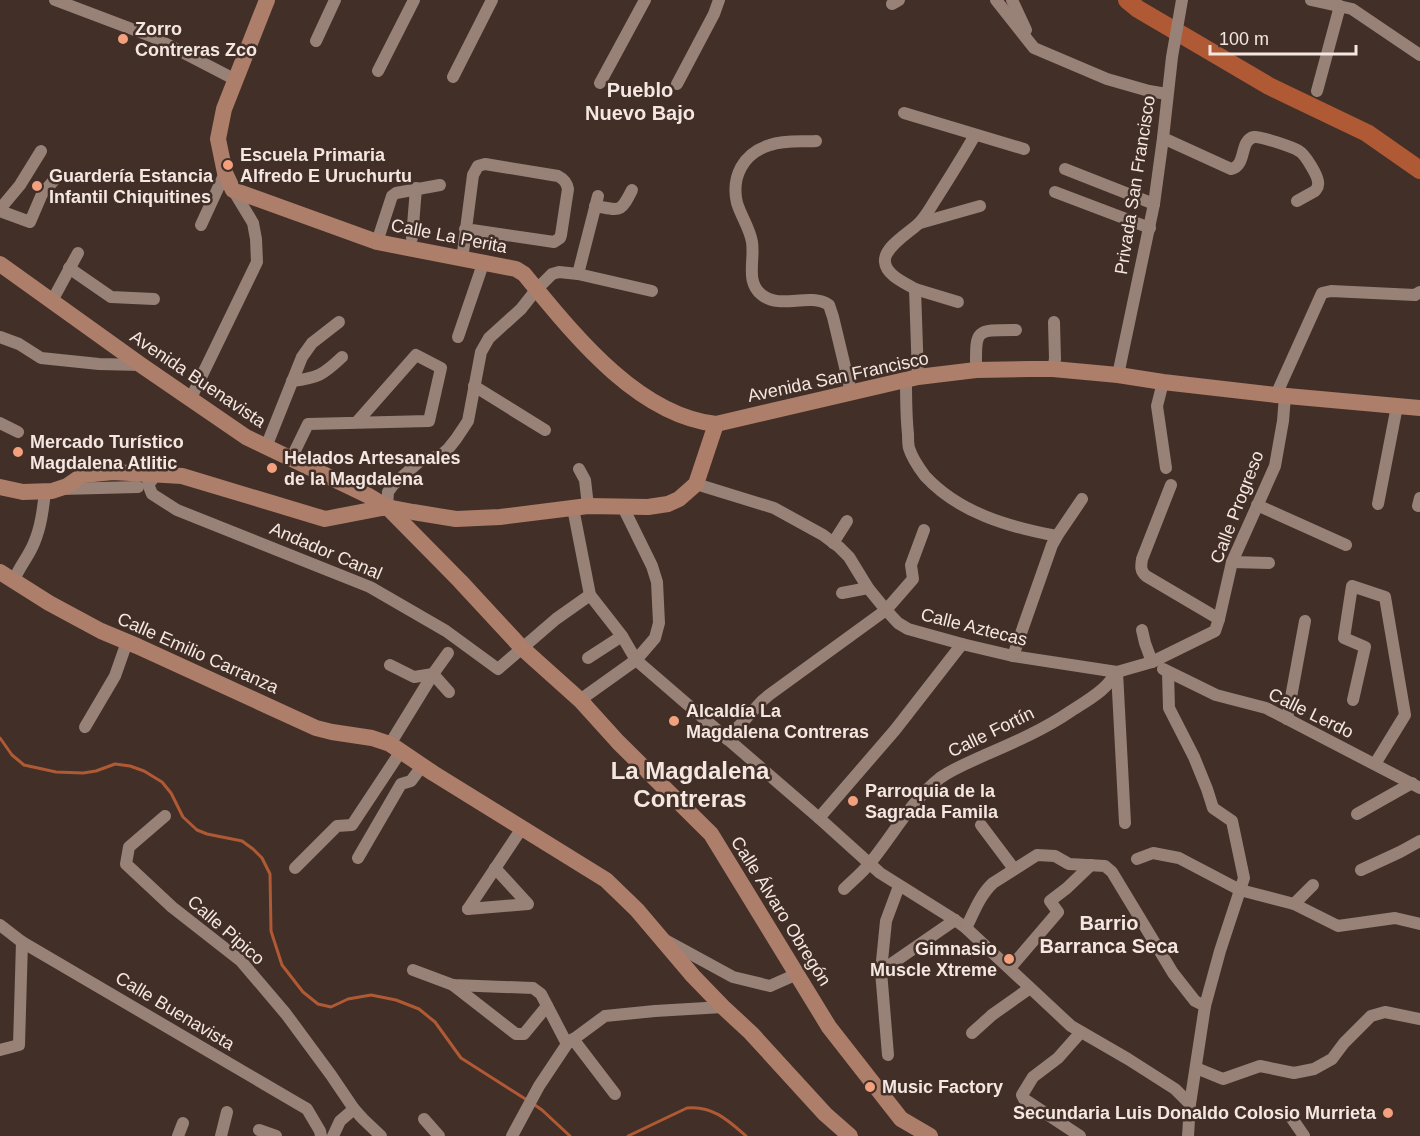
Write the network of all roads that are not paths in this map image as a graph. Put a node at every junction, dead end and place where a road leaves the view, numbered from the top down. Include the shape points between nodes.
1 (55, 0) edge
2 (267, 0) edge
3 (335, 0) edge
4 (414, 0) edge
5 (492, 0) edge
6 (645, 0) edge
7 (719, 0) edge
8 (996, 0) edge
9 (1012, 0) edge
10 (1182, 0) edge
11 (1311, 0) edge
12 (1349, 5) edge
13 (316, 41) dead end
14 (1034, 48) junction
15 (1420, 55) edge
16 (378, 72) dead end
17 (453, 77) dead end
18 (236, 80) junction
19 (600, 83) dead end
20 (677, 84) dead end
21 (1317, 91) dead end
22 (1167, 94) junction
23 (904, 113) dead end
24 (975, 135) junction
25 (1163, 138) junction
26 (816, 141) dead end
27 (1024, 149) dead end
28 (41, 151) dead end
29 (1065, 169) dead end
30 (225, 173) junction
31 (56, 178) dead end
32 (440, 185) dead end
33 (416, 188) junction
34 (233, 190) junction
35 (632, 190) dead end
36 (1055, 192) dead end
37 (1297, 201) dead end
38 (1154, 204) junction
39 (980, 206) dead end
40 (0, 210) edge
41 (920, 223) junction
42 (201, 225) dead end
43 (1150, 228) junction
44 (465, 229) junction
45 (412, 238) dead end
46 (377, 242) junction
47 (78, 254) dead end
48 (462, 260) junction
49 (0, 264) edge
50 (483, 264) junction
51 (69, 268) junction
52 (578, 274) junction
53 (915, 289) junction
54 (536, 290) junction
55 (651, 291) dead end
56 (1420, 292) edge
57 (154, 299) dead end
58 (51, 301) junction
59 (958, 302) dead end
60 (339, 322) dead end
61 (1054, 322) dead end
62 (1016, 330) dead end
63 (0, 337) edge
64 (458, 337) dead end
65 (342, 357) dead end
66 (141, 365) junction
67 (1053, 369) junction
68 (976, 370) junction
69 (1118, 375) junction
70 (912, 378) junction
71 (292, 381) junction
72 (1163, 382) junction
73 (474, 386) junction
74 (851, 392) junction
75 (1280, 396) junction
76 (191, 398) junction
77 (1397, 406) junction
78 (1420, 408) edge
79 (0, 423) edge
80 (356, 423) junction
81 (716, 424) junction
82 (545, 430) dead end
83 (18, 432) dead end
84 (266, 447) junction
85 (291, 459) junction
86 (1166, 468) dead end
87 (579, 469) dead end
88 (155, 473) junction
89 (696, 484) junction
90 (1171, 485) dead end
91 (0, 487) edge
92 (138, 487) dead end
93 (52, 491) junction
94 (1082, 499) dead end
95 (1378, 504) dead end
96 (1257, 506) junction
97 (387, 507) junction
98 (581, 507) junction
99 (623, 507) junction
100 (847, 521) dead end
101 (924, 530) dead end
102 (1057, 536) junction
103 (833, 543) junction
104 (1346, 545) dead end
105 (1232, 562) junction
106 (1269, 563) dead end
107 (7, 576) edge
108 (868, 588) junction
109 (842, 593) dead end
110 (590, 595) junction
111 (886, 610) junction
112 (1219, 619) junction
113 (1305, 621) dead end
114 (1142, 630) dead end
115 (622, 636) junction
116 (127, 642) junction
117 (962, 644) junction
118 (522, 648) junction
119 (448, 653) dead end
120 (1013, 656) junction
121 (588, 658) dead end
122 (636, 660) junction
123 (1152, 662) junction
124 (390, 665) dead end
125 (1116, 672) junction
126 (1168, 672) junction
127 (433, 674) junction
128 (448, 692) dead end
129 (580, 700) junction
130 (1353, 700) dead end
131 (1287, 719) junction
132 (85, 727) dead end
133 (727, 739) junction
134 (396, 748) junction
135 (1375, 764) junction
136 (422, 766) junction
137 (1416, 785) edge
138 (1357, 814) dead end
139 (165, 816) dead end
140 (819, 818) junction
141 (1125, 823) dead end
142 (981, 825) dead end
143 (522, 828) junction
144 (1420, 840) edge
145 (358, 858) dead end
146 (1137, 859) dead end
147 (869, 864) junction
148 (1091, 865) junction
149 (295, 868) dead end
150 (495, 868) junction
151 (1014, 869) junction
152 (1361, 870) dead end
153 (1313, 885) dead end
154 (899, 886) junction
155 (844, 889) dead end
156 (1240, 890) junction
157 (1294, 904) junction
158 (956, 920) junction
159 (1420, 924) edge
160 (0, 925) edge
161 (966, 928) junction
162 (659, 937) junction
163 (22, 942) junction
164 (1010, 968) junction
165 (413, 970) dead end
166 (881, 971) junction
167 (797, 974) junction
168 (453, 985) junction
169 (1030, 988) junction
170 (547, 1006) junction
171 (1205, 1006) junction
172 (723, 1007) junction
173 (1420, 1019) edge
174 (1081, 1032) junction
175 (972, 1033) dead end
176 (570, 1041) junction
177 (0, 1050) edge
178 (888, 1055) dead end
179 (1196, 1068) junction
180 (615, 1094) dead end
181 (1190, 1104) junction
182 (354, 1109) junction
183 (226, 1112) dead end
184 (1291, 1117) dead end
185 (424, 1119) dead end
186 (183, 1123) dead end
187 (259, 1130) dead end
188 (178, 1136) edge
189 (221, 1136) edge
190 (276, 1136) edge
191 (321, 1136) edge
192 (333, 1136) edge
193 (381, 1136) edge
194 (439, 1136) edge
195 (512, 1136) edge
196 (850, 1136) edge
197 (930, 1136) edge
198 (1080, 1136) edge
199 (1188, 1136) edge
200 (1304, 1136) edge

1 - 18 street via 153,37
2 - 18 street
3 - 13 street
4 - 16 street
5 - 17 street
6 - 19 street
7 - 20 street
8 - 14 street
9 - 14 street
10 - 22 street, Privada San Francisco
11 - 12 street
12 - 15 street
12 - 21 street
14 - 22 street via 1107,79
18 - 30 street via 224,109 218,139
22 - 25 street, Privada San Francisco
23 - 24 street
24 - 27 street
24 - 41 street
25 - 37 street via 1230,169 1236,167 1246,144 1255,137 1300,151 1318,183 1315,191
25 - 38 street, Privada San Francisco
26 - 74 street via 768,145 746,160 735,186 752,241 752,280 756,288 776,301 820,300 829,305
28 - 40 street
29 - 38 street
30 - 34 street
30 - 42 street
31 - 40 street via 42,194 30,222
32 - 33 street
33 - 45 street
33 - 46 street via 392,196
34 - 46 street, Calle La Perita
34 - 76 street via 253,223 256,262
35 - 52 street via 621,209 596,201
36 - 43 street
38 - 43 street, Privada San Francisco
39 - 41 street
41 - 53 street via 893,246 885,261 893,274
43 - 69 street, Privada San Francisco
44 - 44 street via 473,175 482,164 558,176 567,185 558,241
44 - 48 street
46 - 48 street, Calle La Perita
47 - 51 street
48 - 50 street, Calle La Perita
49 - 58 street, Avenida Buenavista
50 - 54 street, Calle La Perita via 516,270
50 - 64 street
51 - 57 street via 111,297
51 - 58 street
52 - 54 street via 553,272
52 - 55 street
53 - 59 street
53 - 70 street
54 - 73 street via 489,338 481,352
54 - 81 street, Calle La Perita via 584,345 639,393 669,410
56 - 75 street, Calle Progreso via 1322,293
58 - 66 street, Avenida Buenavista
60 - 71 street via 312,343
61 - 67 street
62 - 68 street via 981,334 977,339
63 - 66 street via 41,358
65 - 71 street via 321,375
66 - 76 street, Avenida Buenavista
67 - 68 street, Avenida San Francisco
67 - 69 street, Avenida San Francisco
68 - 70 street, Avenida San Francisco
69 - 72 street, Avenida San Francisco
70 - 74 street, Avenida San Francisco
70 - 102 street via 906,416 909,449 932,483 981,515
71 - 84 street
72 - 75 street, Avenida San Francisco
72 - 86 street via 1157,406
73 - 82 street
73 - 97 street via 468,421 456,439 440,456 421,460 393,485
74 - 81 street, Avenida San Francisco
75 - 77 street, Avenida San Francisco
75 - 96 street, Calle Progreso via 1283,421 1275,466
76 - 84 street, Avenida Buenavista
77 - 78 street, Avenida San Francisco
77 - 95 street
79 - 83 street
80 - 80 street via 429,421 441,368 416,355
80 - 85 street via 308,424
81 - 89 street
84 - 85 street, Avenida Buenavista
85 - 97 street, Avenida Buenavista
87 - 98 street via 585,480
88 - 93 street via 83,475
88 - 97 street via 182,476 325,519
88 - 118 street, Andador Canal via 148,484 152,494 177,510 370,587 446,631 498,669
89 - 99 street via 668,504
89 - 103 street, Calle Aztecas via 774,508
90 - 112 street via 1142,559 1142,572
91 - 93 street via 23,492
92 - 93 street
93 - 107 street via 34,543 19,568
94 - 102 street
96 - 104 street
96 - 105 street, Calle Progreso
97 - 98 street via 456,519
97 - 118 street, Calle Álvaro Obregón
98 - 99 street
98 - 110 street
99 - 122 street via 657,582 659,622 655,638
100 - 103 street
101 - 111 street via 911,565 913,579
102 - 120 street
103 - 108 street, Calle Aztecas via 849,557
105 - 106 street
105 - 112 street, Calle Progreso
107 - 116 street, Calle Emilio Carranza via 73,617
108 - 109 street
108 - 111 street, Calle Aztecas
110 - 115 street
110 - 118 street
111 - 117 street, Calle Aztecas via 908,629
111 - 133 street via 769,695
112 - 123 street via 1215,631
113 - 131 street
114 - 123 street
115 - 121 street
115 - 122 street
116 - 132 street via 115,676
116 - 134 street, Calle Emilio Carranza via 316,728 372,738
117 - 120 street, Calle Aztecas
117 - 140 street
118 - 129 street, Calle Álvaro Obregón
119 - 127 street
120 - 125 street, Calle Aztecas
122 - 129 street
122 - 133 street
123 - 125 street, Calle Aztecas
123 - 126 street, Calle Lerdo
124 - 127 street via 414,677
125 - 141 street
125 - 147 street, Calle Fortín via 1110,682 1066,714 940,779 918,800
126 - 131 street, Calle Lerdo via 1216,695 1266,708
126 - 156 street via 1169,708 1194,757 1213,808 1232,821 1244,878
127 - 128 street
127 - 134 street
129 - 167 street, Calle Álvaro Obregón via 711,834
130 - 135 street via 1365,646 1344,638 1352,586 1385,597 1405,715
131 - 135 street, Calle Lerdo
133 - 140 street
134 - 136 street
134 - 149 street via 351,825 337,826
135 - 137 street, Calle Lerdo
136 - 143 street
136 - 145 street via 411,781 401,784
137 - 138 street
139 - 182 street, Calle Pipico via 129,847 126,864 241,962 286,1014
140 - 147 street
142 - 151 street
143 - 150 street
143 - 162 street via 606,880
144 - 152 street
146 - 156 street via 1153,853 1179,858
147 - 154 street
147 - 155 street, Calle Fortín
148 - 151 street via 1069,864 1054,856 1037,855
148 - 164 street via 1050,901 1058,912
148 - 171 street via 1106,866 1112,872 1173,973 1195,1001
150 - 150 street via 468,909 528,904
151 - 161 street via 987,888
153 - 157 street
154 - 158 street
154 - 166 street via 886,921
156 - 157 street
156 - 171 street
157 - 159 street via 1338,926 1395,918
158 - 161 street
158 - 166 street
160 - 163 street, Calle Buenavista
161 - 164 street
162 - 167 street via 733,977 770,986
162 - 172 street
163 - 177 street via 19,1045
163 - 191 street, Calle Buenavista via 307,1109
164 - 169 street
165 - 168 street
166 - 178 street
167 - 197 street, Calle Álvaro Obregón via 829,1028 901,1119
168 - 170 street via 533,988
168 - 170 street via 516,1035 524,1034
169 - 174 street
169 - 175 street
170 - 176 street
171 - 179 street
172 - 176 street via 605,1016
172 - 196 street
173 - 179 street via 1385,1012 1371,1016 1332,1059 1314,1069 1294,1073 1260,1066 1223,1078
174 - 181 street via 1175,1089
174 - 198 street via 1058,1058 1033,1077 1022,1095
176 - 180 street
176 - 195 street via 539,1086
179 - 181 street
181 - 199 street
182 - 192 street via 340,1121
182 - 193 street, Calle Pipico
183 - 189 street
184 - 200 street
185 - 194 street
186 - 188 street
187 - 190 street

